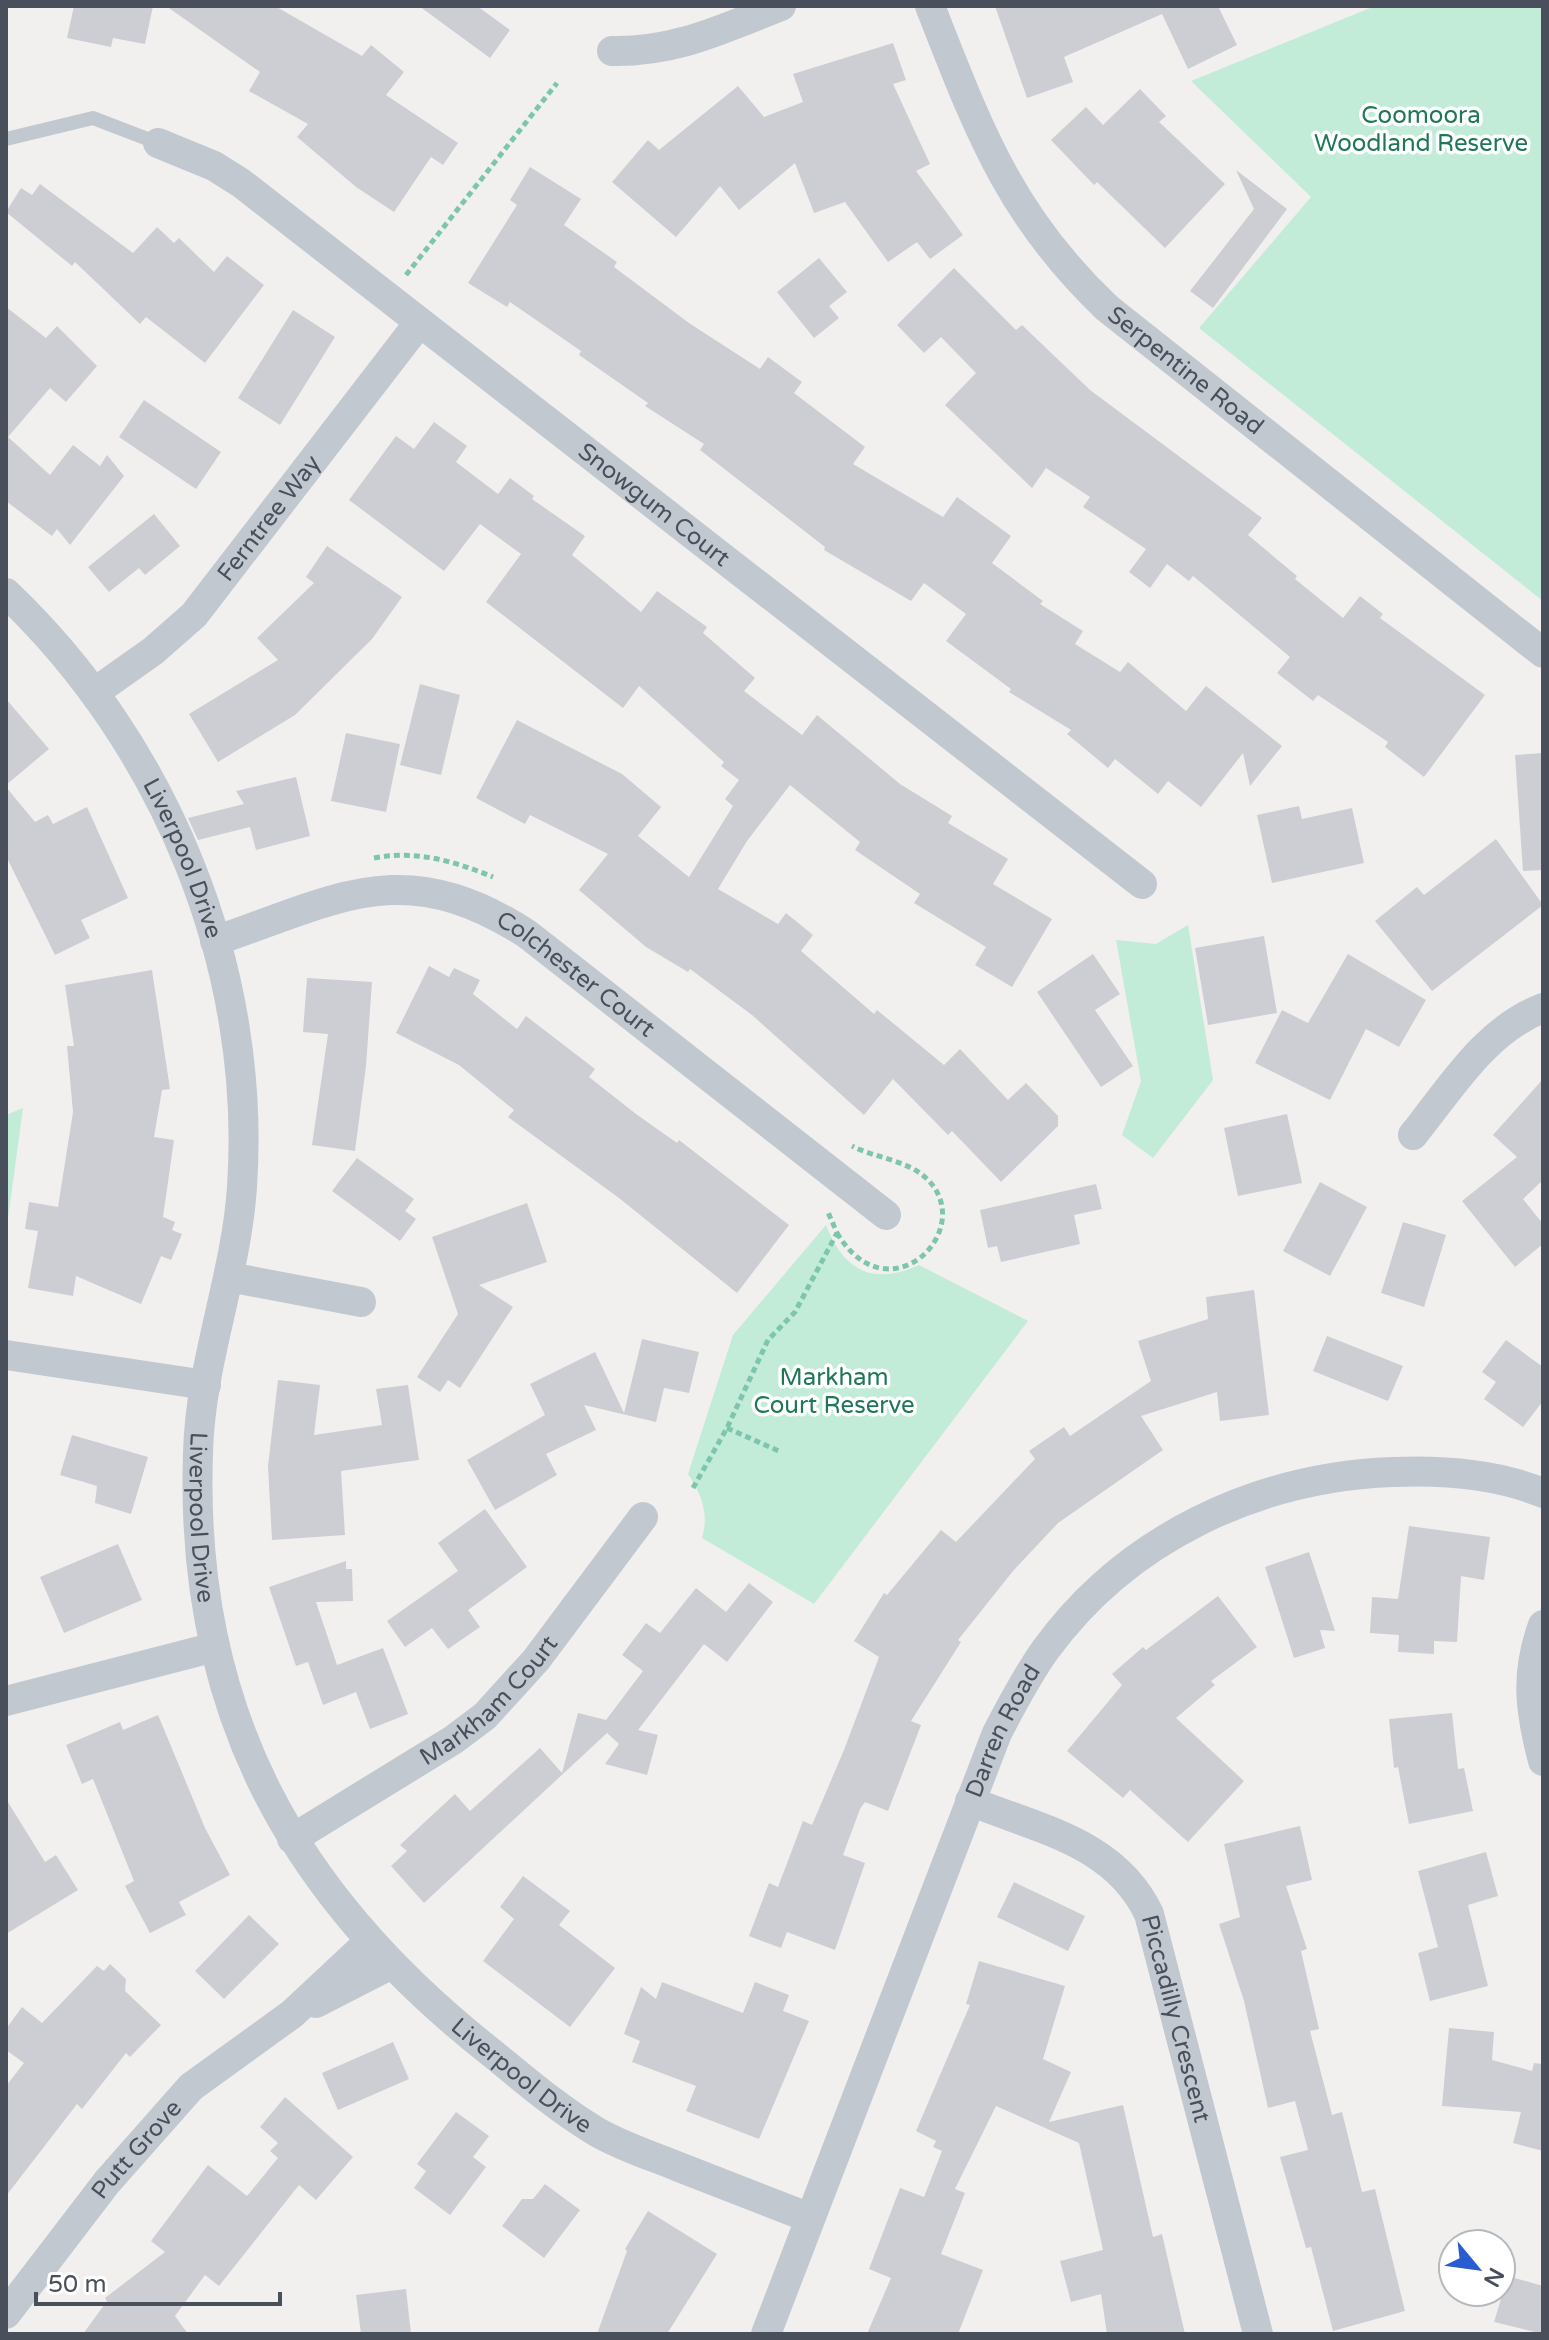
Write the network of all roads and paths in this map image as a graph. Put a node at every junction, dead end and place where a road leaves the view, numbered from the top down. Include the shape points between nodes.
1 (781, 6) edge
2 (930, 6) edge
3 (612, 51) dead end
4 (557, 83) dead end
5 (6, 139) edge
6 (158, 143) joint
7 (388, 298) junction
8 (419, 323) junction
9 (6, 593) edge
10 (1543, 653) edge
11 (95, 692) junction
12 (364, 861) dead end
13 (502, 881) dead end
14 (1142, 884) dead end
15 (215, 941) junction
16 (1543, 1008) edge
17 (1413, 1135) dead end
18 (848, 1145) dead end
19 (824, 1208) dead end
20 (886, 1215) dead end
21 (837, 1233) junction
22 (229, 1277) junction
23 (361, 1302) dead end
24 (6, 1355) edge
25 (206, 1385) junction
26 (727, 1428) junction
27 (781, 1452) dead end
28 (693, 1488) dead end
29 (1543, 1493) edge
30 (643, 1517) dead end
31 (1543, 1625) edge
32 (215, 1647) junction
33 (6, 1701) edge
34 (1543, 1761) edge
35 (970, 1801) junction
36 (292, 1839) junction
37 (369, 1942) junction
38 (390, 1965) junction
39 (292, 2014) junction
40 (810, 2218) junction
41 (6, 2314) edge
42 (766, 2334) edge
43 (1258, 2334) edge

1 - 3 street via 682,45
2 - 10 street, Serpentine Road via 991,155 1024,214 1078,280
4 - 7 path
5 - 6 lane via 93,118
6 - 7 street, Snowgum Court via 241,183
7 - 8 street, Snowgum Court
8 - 11 street, Ferntree Way via 194,615
8 - 14 street, Snowgum Court
9 - 11 street, Liverpool Drive
11 - 15 street, Liverpool Drive via 161,799
12 - 13 path via 408,854 437,858
15 - 20 street, Colchester Court via 371,891 400,888 464,899 527,934
15 - 22 street, Liverpool Drive via 238,1055 242,1130 242,1187
16 - 17 street via 1504,1028 1481,1050
18 - 21 path via 916,1169 929,1180 942,1209 932,1248 903,1268 868,1266 853,1257
19 - 21 path
21 - 26 path via 795,1312 768,1340
22 - 23 street
22 - 25 street, Liverpool Drive
24 - 25 street
25 - 32 street, Liverpool Drive via 198,1445 198,1537
26 - 27 path
26 - 28 path
29 - 35 street, Darren Road via 1456,1474 1347,1474 1234,1503 1165,1538 1086,1603 1046,1649 997,1733
30 - 36 street, Markham Court via 536,1660 485,1716
31 - 34 street via 1532,1653 1528,1697
32 - 33 street
32 - 36 street, Liverpool Drive via 235,1722
35 - 40 street, Darren Road
35 - 43 street, Piccadilly Crescent via 1092,1850 1139,1893 1149,1914
36 - 37 street, Liverpool Drive
37 - 38 street, Liverpool Drive
37 - 39 street, Putt Grove
38 - 39 street, Putt Grove
38 - 40 street, Liverpool Drive via 460,2028 600,2134
39 - 41 street, Putt Grove via 237,2051 171,2108
40 - 42 street, Darren Road

